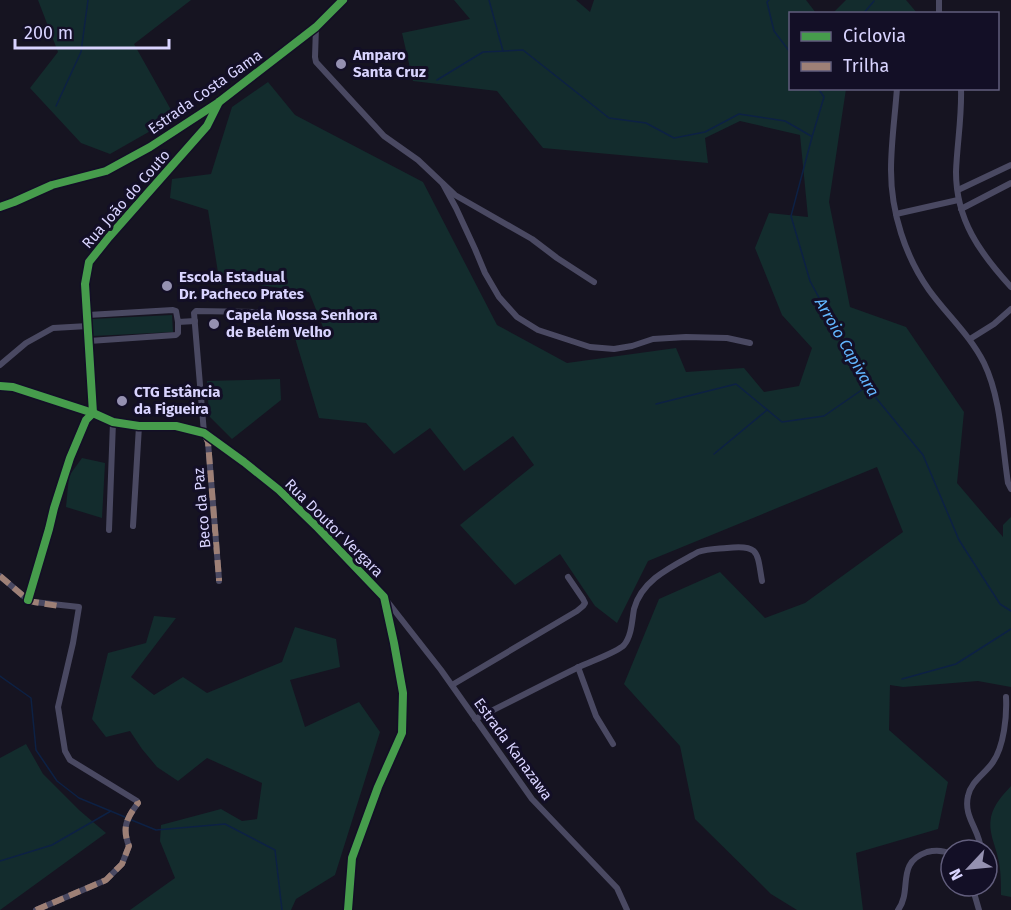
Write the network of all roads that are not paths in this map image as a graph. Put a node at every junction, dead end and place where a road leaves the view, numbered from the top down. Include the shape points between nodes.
1 (343, 0) edge
2 (316, 27) junction
3 (897, 90) edge
4 (962, 90) edge
5 (219, 102) junction
6 (1008, 167) edge
7 (1011, 182) edge
8 (443, 184) junction
9 (958, 190) junction
10 (958, 200) junction
11 (0, 207) edge
12 (961, 209) junction
13 (896, 214) junction
14 (594, 282) dead end
15 (1011, 287) edge
16 (1011, 309) edge
17 (259, 312) dead end
18 (88, 315) junction
19 (195, 321) junction
20 (178, 322) junction
21 (88, 326) junction
22 (970, 339) junction
23 (89, 341) junction
24 (750, 343) dead end
25 (0, 365) edge
26 (0, 386) edge
27 (93, 413) junction
28 (113, 422) junction
29 (139, 426) junction
30 (204, 433) junction
31 (1011, 489) edge
32 (134, 525) dead end
33 (109, 530) dead end
34 (0, 576) edge
35 (568, 577) dead end
36 (219, 581) dead end
37 (762, 581) dead end
38 (384, 597) junction
39 (28, 600) junction
40 (578, 667) junction
41 (452, 685) junction
42 (1006, 697) dead end
43 (475, 719) junction
44 (614, 744) dead end
45 (980, 838) edge
46 (939, 851) edge
47 (36, 910) edge
48 (348, 910) edge
49 (627, 910) edge
50 (898, 910) edge

1 - 2 main road, Estrada Costa Gama
2 - 5 main road, Estrada Costa Gama
2 - 8 street via 315,57 320,68 384,136
3 - 13 street via 891,170
4 - 9 street
5 - 11 main road, Estrada Costa Gama via 106,171 52,185
5 - 18 street, Rua João do Couto via 207,126 89,262 85,284
6 - 7 street
6 - 9 street
7 - 12 street
8 - 14 street
8 - 24 street via 499,297 517,317 538,330 590,347 614,349 653,339 686,337
9 - 10 street
10 - 12 street
10 - 13 street
12 - 15 street via 982,253
13 - 22 street via 908,252 923,281
16 - 22 street
17 - 19 street via 196,311
18 - 20 street via 173,310
18 - 21 street, Rua João do Couto
19 - 20 street
19 - 30 street, Beco da Paz
20 - 23 street via 176,335
21 - 23 street, Rua João do Couto
21 - 25 street via 53,327
22 - 31 street via 993,390
23 - 27 street, Rua João do Couto
26 - 27 main road, Rua Doutor Vergara
27 - 28 main road, Rua Doutor Vergara
27 - 39 street via 86,420 70,458
28 - 29 main road, Rua Doutor Vergara
28 - 33 street
29 - 30 main road, Rua Doutor Vergara via 176,426
29 - 32 street
30 - 36 street, Beco da Paz via 208,442
30 - 38 main road, Rua Doutor Vergara via 279,490
34 - 39 street
35 - 41 street via 583,599 583,606
37 - 40 street via 758,557 748,547 698,552 662,572 648,585 635,606 624,645
38 - 41 street, Estrada Kanazawa
38 - 48 main road via 403,693 402,734 352,858
39 - 47 street via 79,607 58,707 64,751 70,760 138,803 128,817 125,837 129,846 122,864 106,880
40 - 43 street
40 - 44 street via 596,716
41 - 43 street, Estrada Kanazawa
42 - 45 street via 996,755 968,795 969,816
43 - 49 street, Estrada Kanazawa via 532,799 617,888
46 - 50 street via 929,852 907,870 904,900

